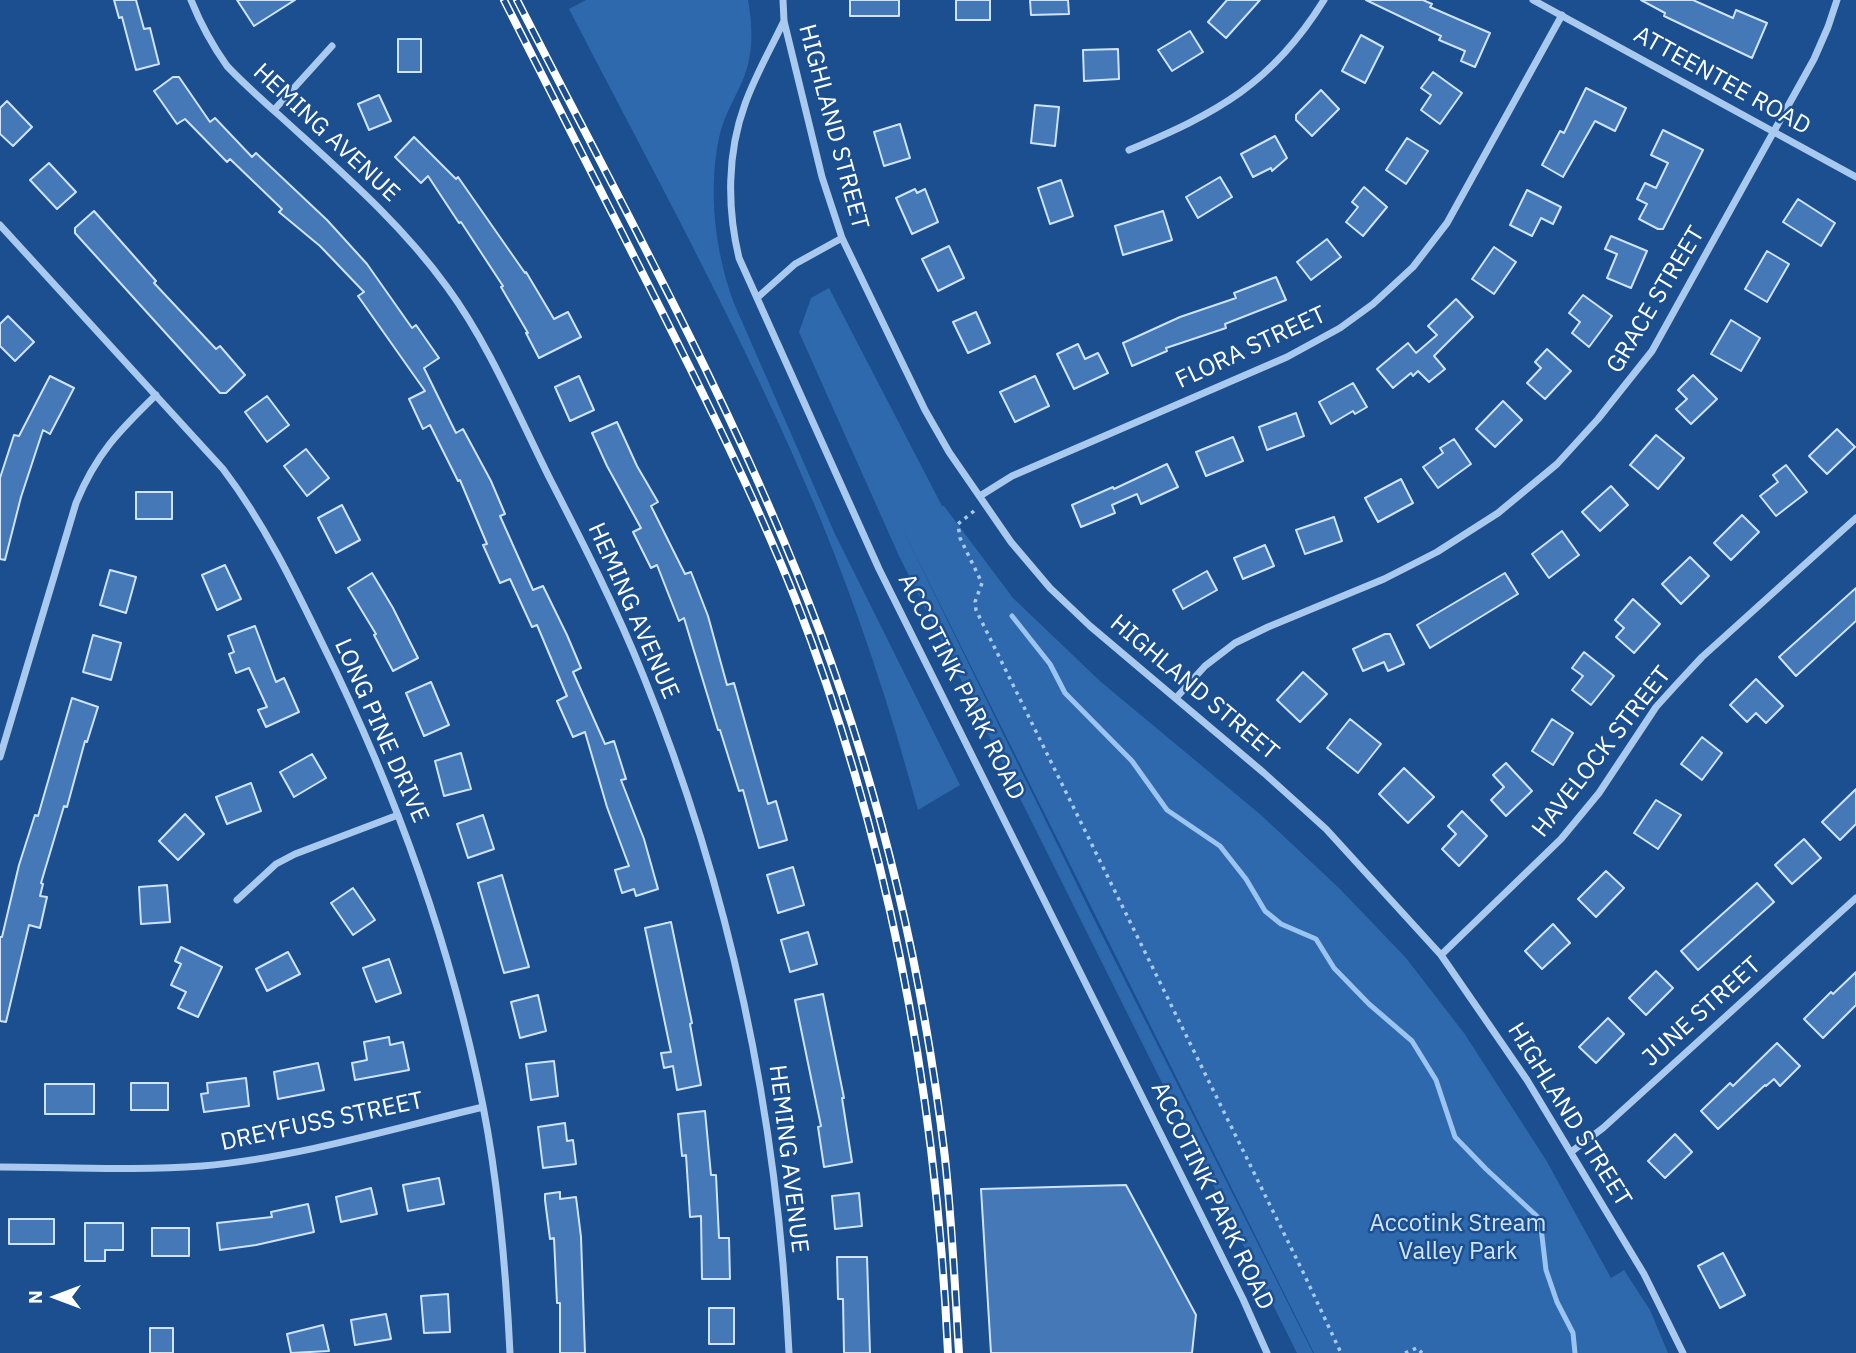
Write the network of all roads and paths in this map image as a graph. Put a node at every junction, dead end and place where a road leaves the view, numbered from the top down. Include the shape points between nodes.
1 (191, 0) edge
2 (783, 0) edge
3 (1324, 0) edge
4 (1533, 0) edge
5 (1837, 0) edge
6 (1562, 15) junction
7 (784, 20) junction
8 (332, 46) dead end
9 (274, 110) junction
10 (1774, 131) junction
11 (1129, 149) dead end
12 (1856, 177) edge
13 (0, 225) edge
14 (842, 238) junction
15 (757, 298) junction
16 (156, 395) junction
17 (980, 496) junction
18 (985, 504) junction
19 (1856, 518) edge
20 (1176, 698) junction
21 (0, 757) edge
22 (398, 815) junction
23 (1856, 898) edge
24 (237, 900) dead end
25 (1441, 955) junction
26 (483, 1107) junction
27 (1571, 1152) junction
28 (0, 1167) edge
29 (510, 1353) edge
30 (789, 1353) edge
31 (1267, 1353) edge
32 (1341, 1353) edge
33 (1405, 1353) edge
34 (1422, 1353) edge
35 (1683, 1353) edge

1 - 9 street, HEMING AVENUE via 200,24 227,66
2 - 7 street, HIGHLAND STREET
3 - 11 street via 1291,48 1240,94 1188,124
4 - 6 street, ATTEENTEE ROAD
5 - 10 street, GRACE STREET via 1814,59
6 - 10 street, ATTEENTEE ROAD
6 - 17 street, FLORA STREET via 1447,223 1413,267 1373,304 1287,357 1012,475
7 - 14 street, HIGHLAND STREET via 822,177
7 - 15 street, ACCOTINK PARK ROAD via 745,103 731,176 734,239
8 - 9 street
9 - 30 street, HEMING AVENUE via 388,216 463,310 609,595 643,674 713,875 751,1030 780,1225
10 - 12 street, ATTEENTEE ROAD
10 - 20 street, GRACE STREET via 1652,351 1557,464 1498,513 1437,552 1236,643 1205,666
13 - 16 street, LONG PINE DRIVE
14 - 15 street via 795,264
14 - 17 street, HIGHLAND STREET via 925,410
15 - 31 street, ACCOTINK PARK ROAD via 874,558
16 - 21 street via 116,434 86,478
16 - 22 street, LONG PINE DRIVE via 223,469 261,524 352,702
17 - 18 street, HIGHLAND STREET
18 - 20 street, HIGHLAND STREET via 1034,572
18 - 32 path via 958,524 982,583 976,610
19 - 25 street, HAVELOCK STREET via 1702,657 1657,707 1599,793 1561,839
20 - 25 street, HIGHLAND STREET via 1326,829
22 - 24 street via 275,864
22 - 26 street, LONG PINE DRIVE via 449,964
23 - 27 street, JUNE STREET
25 - 27 street, HIGHLAND STREET
26 - 28 street, DREYFUSS STREET via 242,1161 144,1168
26 - 29 street, LONG PINE DRIVE
27 - 35 street, HIGHLAND STREET via 1644,1274
33 - 34 path via 1417,1348

